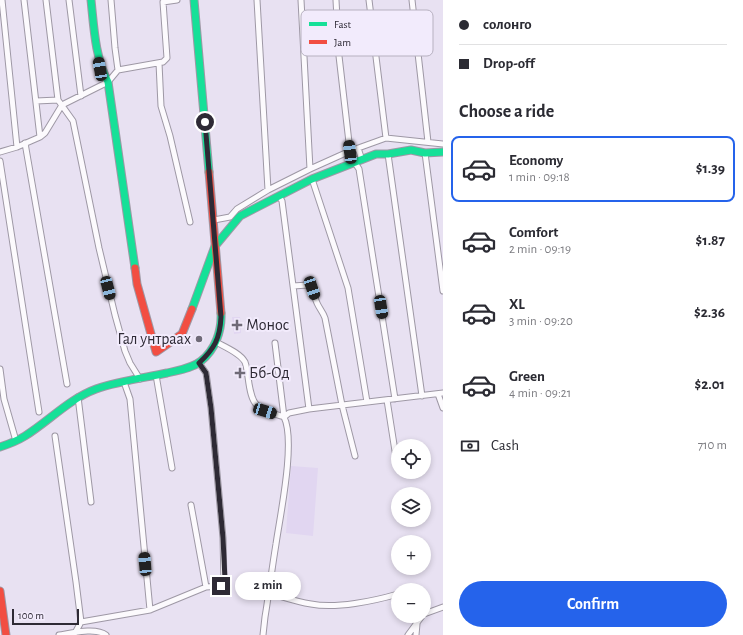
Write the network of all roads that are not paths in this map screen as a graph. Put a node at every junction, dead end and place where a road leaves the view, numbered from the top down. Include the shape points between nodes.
1 (2, 0) edge
2 (24, 0) edge
3 (46, 0) edge
4 (69, 0) edge
5 (91, 0) edge
6 (111, 0) edge
7 (177, 0) edge
8 (194, 0) edge
9 (257, 0) edge
10 (301, 0) edge
11 (336, 0) edge
12 (369, 0) edge
13 (412, 0) edge
14 (163, 1) edge
15 (302, 10) edge
16 (337, 10) edge
17 (370, 10) edge
18 (413, 10) edge
19 (304, 56) edge
20 (339, 56) edge
21 (376, 56) edge
22 (418, 56) edge
23 (159, 63) junction
24 (118, 70) junction
25 (108, 82) junction
26 (81, 96) junction
27 (58, 100) junction
28 (36, 101) junction
29 (62, 105) junction
30 (40, 137) junction
31 (386, 138) junction
32 (428, 142) junction
33 (25, 143) junction
34 (443, 144) edge
35 (17, 147) junction
36 (358, 148) junction
37 (0, 152) edge
38 (350, 152) junction
39 (443, 152) edge
40 (425, 153) junction
41 (388, 154) junction
42 (0, 161) edge
43 (359, 161) junction
44 (310, 169) junction
45 (312, 179) junction
46 (268, 190) junction
47 (279, 196) junction
48 (214, 220) junction
49 (190, 222) dead end
50 (215, 246) junction
51 (293, 286) junction
52 (443, 291) edge
53 (216, 342) junction
54 (275, 343) dead end
55 (199, 363) junction
56 (0, 369) edge
57 (156, 375) junction
58 (140, 378) junction
59 (124, 382) junction
60 (67, 384) dead end
61 (441, 393) edge
62 (422, 396) junction
63 (78, 397) junction
64 (395, 399) junction
65 (387, 400) junction
66 (367, 402) junction
67 (342, 405) junction
68 (443, 408) edge
69 (309, 409) junction
70 (39, 412) dead end
71 (284, 417) junction
72 (55, 436) dead end
73 (393, 439) edge
74 (16, 441) junction
75 (0, 447) edge
76 (355, 456) dead end
77 (172, 468) dead end
78 (91, 502) dead end
79 (191, 505) dead end
80 (206, 587) junction
81 (0, 592) edge
82 (269, 593) junction
83 (391, 596) edge
84 (443, 607) edge
85 (150, 610) junction
86 (431, 612) edge
87 (81, 622) junction
88 (416, 623) edge
89 (417, 623) edge
90 (75, 633) junction
91 (6, 635) edge
92 (59, 635) edge
93 (106, 635) edge
94 (263, 635) edge
95 (408, 635) edge
96 (416, 635) edge

1 - 35 street
2 - 28 street
3 - 27 street
4 - 26 street
5 - 25 street via 100,69
6 - 24 street
7 - 14 street
8 - 48 street
9 - 46 street
10 - 15 street
11 - 16 street
12 - 17 street
13 - 18 street
14 - 23 street via 167,58
19 - 44 street
20 - 38 street
21 - 31 street
22 - 32 street
23 - 24 street
23 - 49 street via 161,106
24 - 25 street
25 - 26 street
25 - 50 street via 137,284 156,352 182,334
26 - 29 street
27 - 28 street
27 - 29 street
28 - 30 street
29 - 30 street
29 - 58 street via 73,121 99,248 125,351
30 - 33 street
31 - 32 street
31 - 36 street
32 - 34 street
33 - 35 street
33 - 60 street
35 - 37 street
36 - 38 street
36 - 43 street
38 - 44 street
39 - 40 street
40 - 41 street via 411,150
40 - 52 street
41 - 43 street via 376,154
41 - 62 street
42 - 70 street
43 - 45 street
43 - 64 street
44 - 46 street
45 - 47 street
45 - 66 street via 348,288
46 - 48 street via 237,209 230,217
47 - 50 street via 240,216
47 - 51 street via 282,201
48 - 50 street
50 - 53 street via 221,317
51 - 67 street via 308,285 312,288 322,311
51 - 69 street
53 - 55 street
53 - 71 street via 245,362 250,394 258,407
54 - 71 street
55 - 57 street
55 - 80 street via 206,373 211,408 225,572 224,583 221,586
56 - 74 street via 4,399
57 - 58 street
57 - 77 street
58 - 59 street
59 - 63 street
59 - 85 street via 130,399
61 - 62 street
61 - 68 street
62 - 64 street
63 - 74 street
63 - 78 street
64 - 65 street
65 - 66 street
65 - 73 street
66 - 67 street
67 - 69 street
67 - 76 street
69 - 71 street
71 - 82 street via 288,435 286,482
72 - 87 street
74 - 75 street
79 - 80 street
80 - 85 street
81 - 91 street
82 - 83 street via 325,606 375,601
82 - 94 street
84 - 86 street
85 - 87 street
87 - 90 street
88 - 95 street
89 - 96 street
90 - 92 street
90 - 93 street via 98,631

